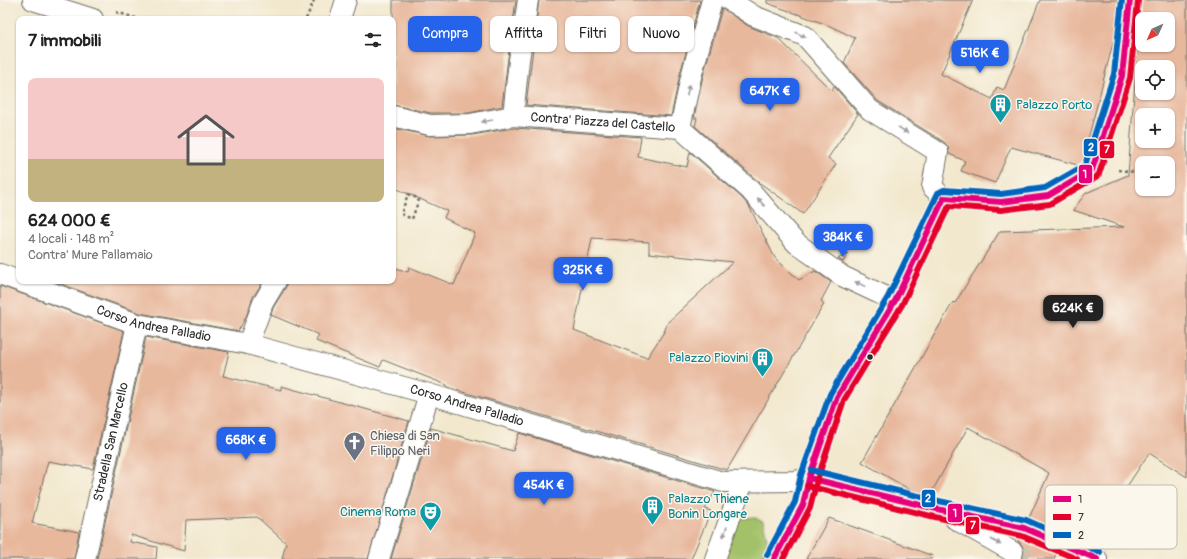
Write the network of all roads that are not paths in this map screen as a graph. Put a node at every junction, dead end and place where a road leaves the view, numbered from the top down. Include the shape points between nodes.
1 (33, 0) edge
2 (346, 0) edge
3 (528, 0) edge
4 (712, 0) edge
5 (729, 0) edge
6 (1130, 0) edge
7 (84, 16) edge
8 (341, 16) edge
9 (513, 116) junction
10 (396, 117) edge
11 (680, 128) junction
12 (944, 198) junction
13 (0, 274) edge
14 (16, 280) edge
15 (27, 284) edge
16 (274, 284) edge
17 (895, 301) junction
18 (137, 324) junction
19 (248, 344) junction
20 (429, 394) junction
21 (809, 478) junction
22 (743, 482) junction
23 (937, 509) junction
24 (1024, 528) tunnel mouth
25 (1073, 549) tunnel mouth
26 (1013, 552) tunnel mouth
27 (85, 559) edge
28 (379, 559) edge
29 (715, 559) edge
30 (774, 559) edge
31 (1097, 559) edge

1 - 7 street
2 - 8 street
3 - 9 street
11 -> 4 street
5 -> 12 street via 754,16 805,36 870,110 938,152 932,187
6 - 12 street via 1122,76 1092,170 1048,196 1001,202
9 -> 10 street, Contra' Piazza del Castello via 470,124 430,125
9 - 11 street, Contra' Piazza del Castello
17 -> 11 street, Contra' Piazza del Castello via 842,276 796,243 750,190
12 - 17 street
13 - 14 street, Corso Andrea Palladio
15 - 18 street, Corso Andrea Palladio
16 - 19 street via 263,303
17 - 21 street via 837,397
18 - 19 street, Corso Andrea Palladio
18 - 27 street, Stradella San Marcello
19 - 20 street, Corso Andrea Palladio
20 - 22 street, Corso Andrea Palladio via 723,482
20 - 28 street
21 - 22 street, Corso Andrea Palladio via 795,481
21 - 23 street, Corso Andrea Palladio
21 - 30 street via 803,505
22 -> 29 street
23 - 24 street, Corso Andrea Palladio
23 -> 26 street, Corso Andrea Palladio
25 - 31 street

